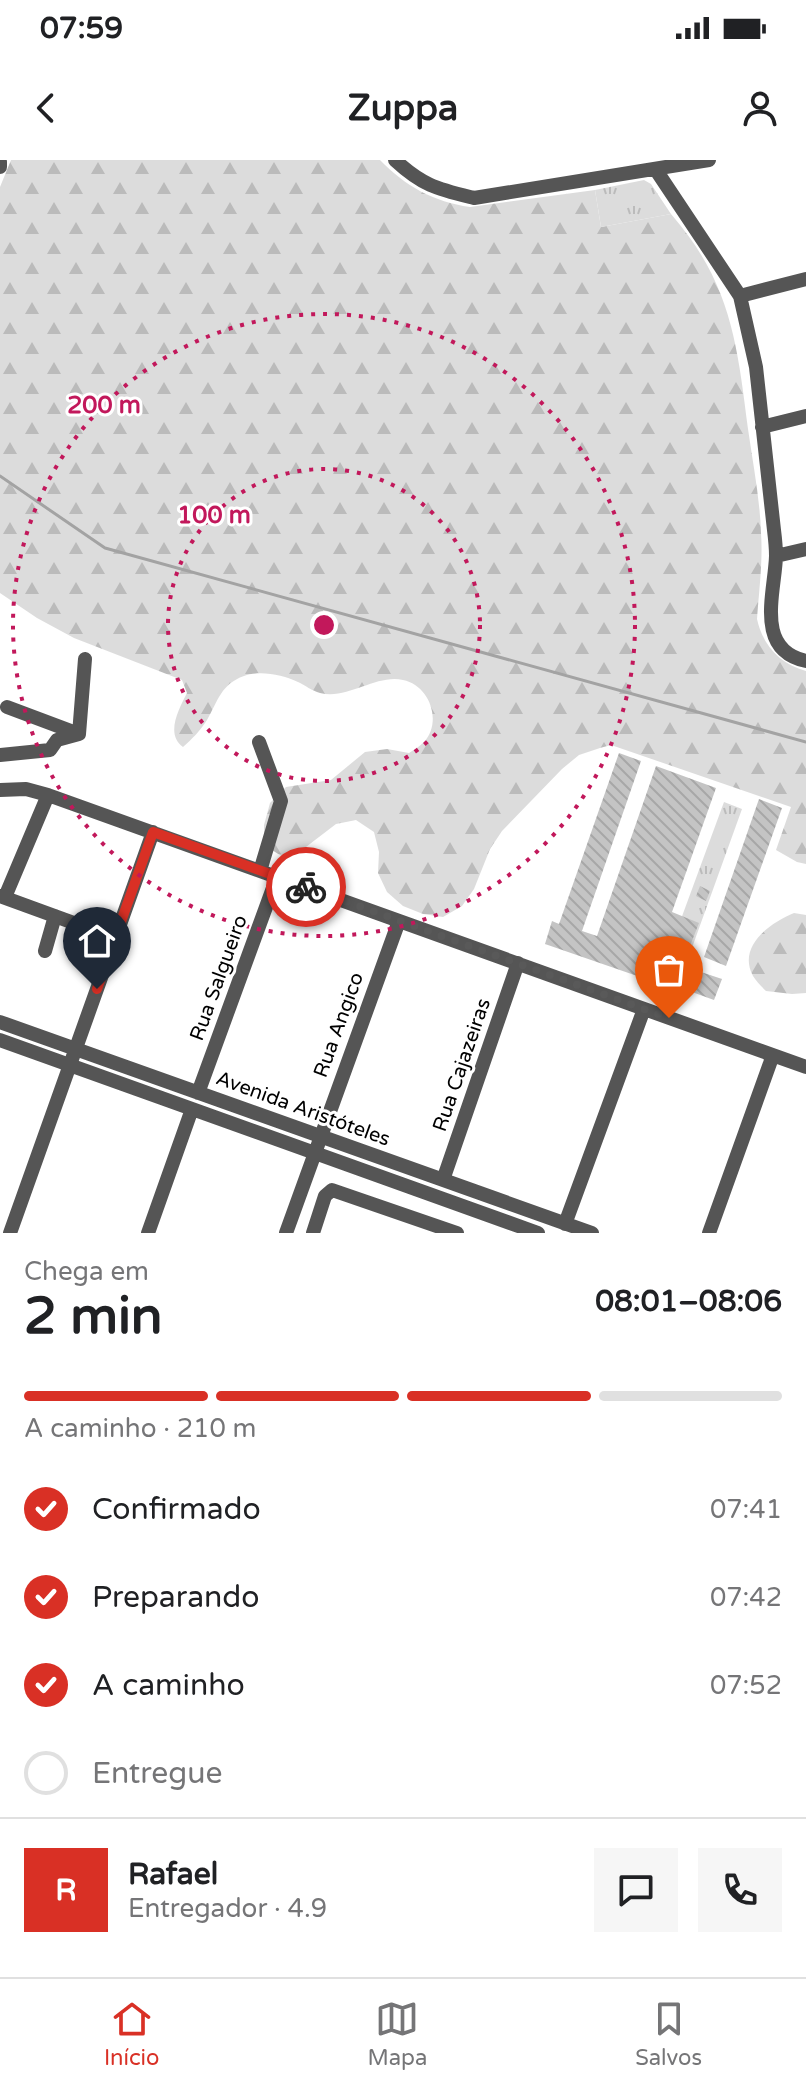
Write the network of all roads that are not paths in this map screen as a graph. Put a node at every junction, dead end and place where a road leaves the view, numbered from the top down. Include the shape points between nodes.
1 (395, 160) edge
2 (709, 160) edge
3 (656, 170) junction
4 (806, 279) edge
5 (740, 296) junction
6 (806, 416) edge
7 (762, 427) junction
8 (806, 549) edge
9 (776, 556) junction
10 (85, 659) dead end
11 (806, 661) edge
12 (7, 707) dead end
13 (79, 734) junction
14 (259, 742) dead end
15 (0, 755) edge
16 (0, 790) edge
17 (48, 795) junction
18 (153, 832) junction
19 (260, 871) junction
20 (277, 877) junction
21 (2, 896) edge
22 (55, 916) junction
23 (399, 921) junction
24 (115, 938) junction
25 (45, 951) dead end
26 (518, 963) junction
27 (644, 1009) junction
28 (0, 1022) edge
29 (0, 1040) edge
30 (76, 1049) junction
31 (773, 1055) junction
32 (69, 1065) junction
33 (806, 1067) edge
34 (198, 1093) junction
35 (192, 1109) junction
36 (320, 1136) junction
37 (313, 1152) junction
38 (443, 1180) junction
39 (565, 1224) junction
40 (10, 1233) edge
41 (148, 1233) edge
42 (286, 1233) edge
43 (313, 1233) edge
44 (457, 1233) edge
45 (538, 1233) edge
46 (592, 1233) edge
47 (709, 1233) edge

1 - 3 street via 416,179 474,198
2 - 3 street
3 - 5 street
4 - 5 street
5 - 7 street via 756,367
6 - 7 street
7 - 9 street
8 - 9 street
9 - 11 street via 771,628 781,648
10 - 13 street
12 - 13 street
13 - 15 street via 57,740 50,750
14 - 19 street via 281,801
16 - 17 street
17 - 18 street
17 - 21 street
18 - 19 street
18 - 24 street
19 - 20 street
20 - 23 street
20 - 34 street, Rua Salgueiro
21 - 22 street
22 - 24 street
22 - 25 street
23 - 26 street
23 - 36 street, Rua Angico
24 - 30 street
26 - 27 street
26 - 38 street, Rua Cajazeiras
27 - 31 street
27 - 39 street
28 - 30 street, Avenida Aristóteles
29 - 32 street, Avenida Aristóteles
30 - 32 street
30 - 34 street, Avenida Aristóteles
31 - 33 street
31 - 47 street
32 - 35 street, Avenida Aristóteles
32 - 40 street
34 - 36 street, Avenida Aristóteles
35 - 37 street, Avenida Aristóteles
35 - 41 street
36 - 37 street, Rua Angico
36 - 38 street, Avenida Aristóteles
37 - 42 street, Rua Angico
37 - 45 street, Avenida Aristóteles
38 - 39 street, Avenida Aristóteles
39 - 46 street, Avenida Aristóteles
43 - 44 street via 332,1190

